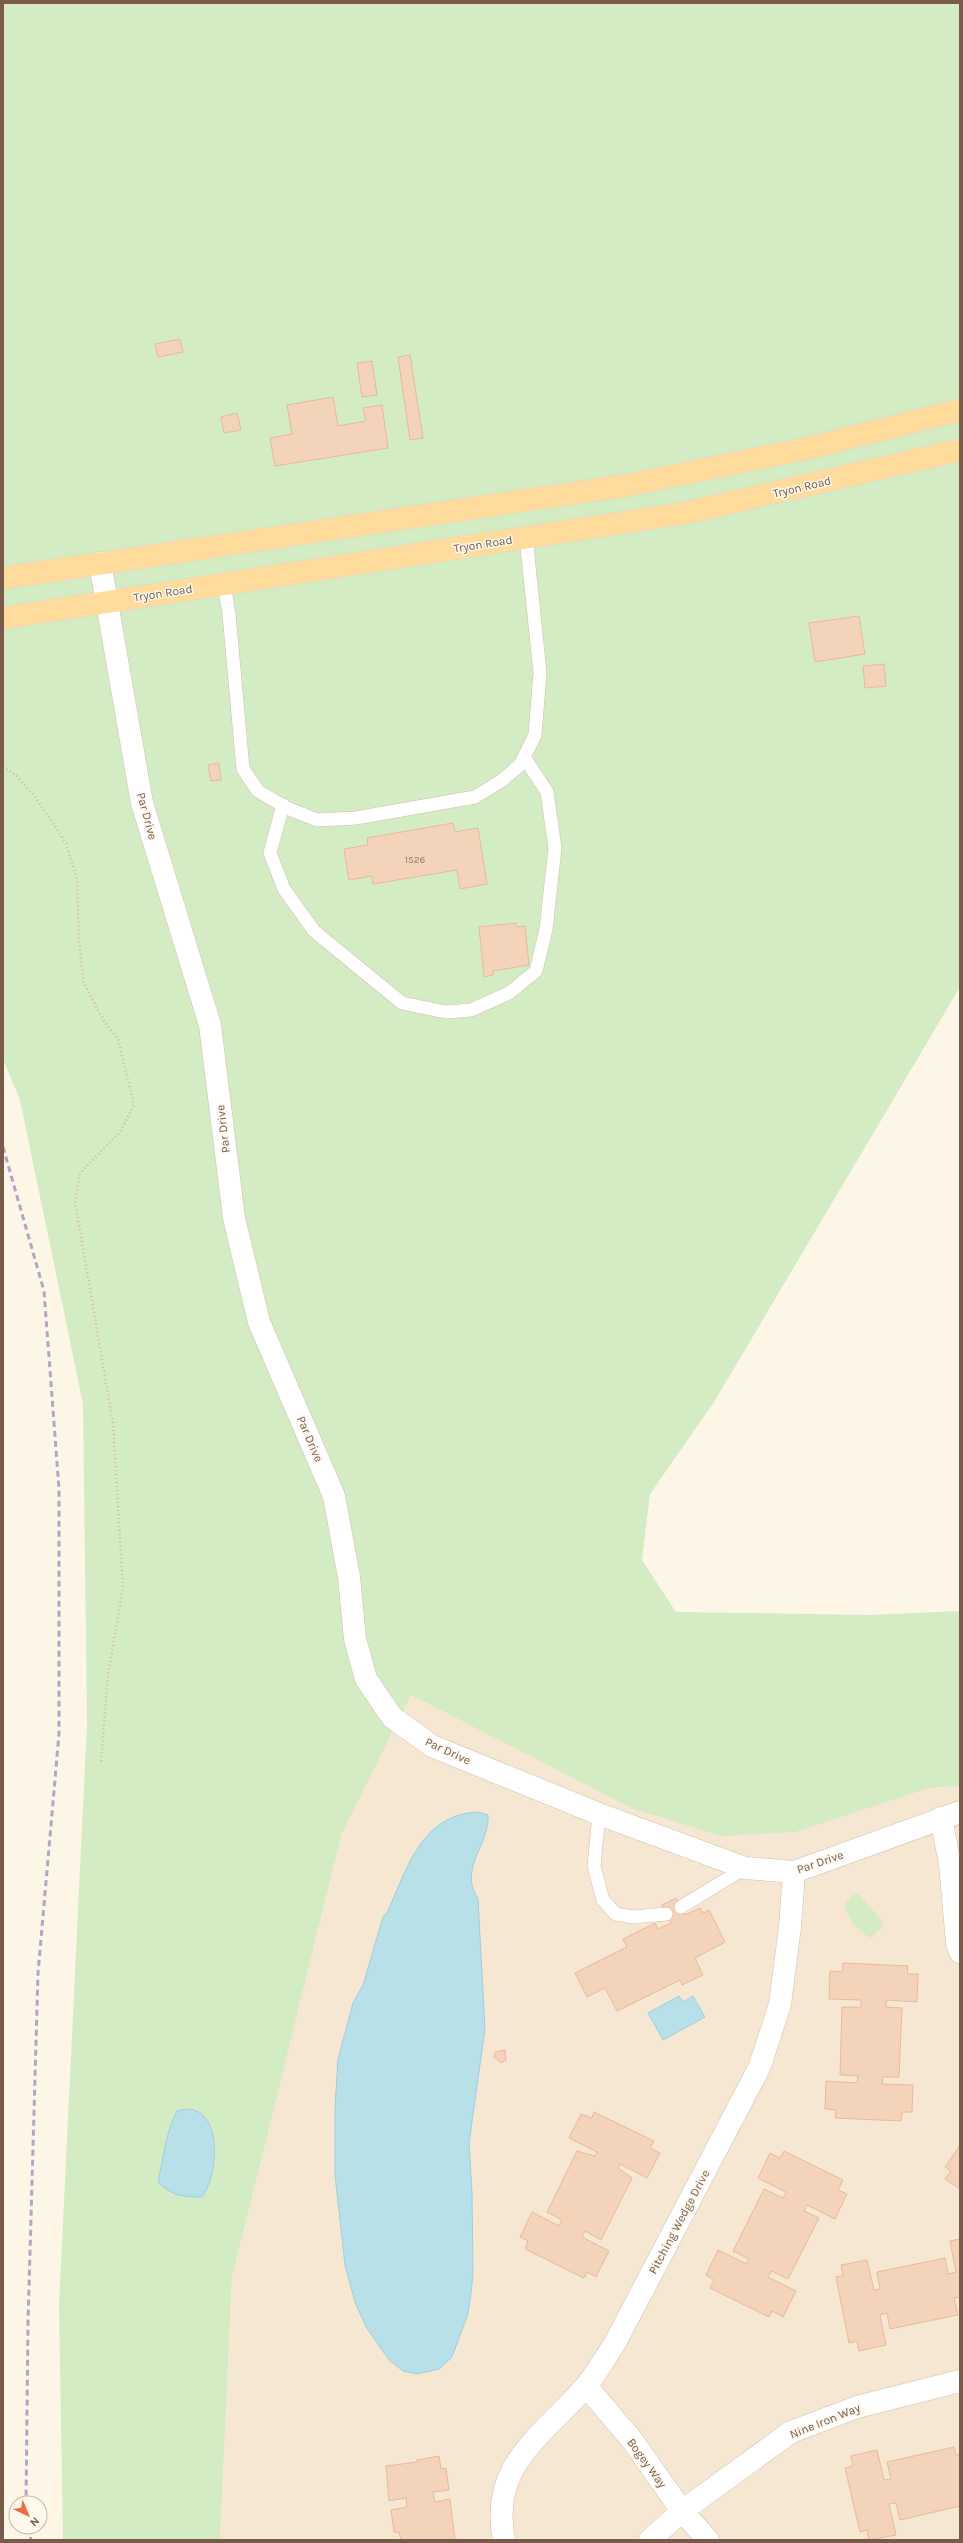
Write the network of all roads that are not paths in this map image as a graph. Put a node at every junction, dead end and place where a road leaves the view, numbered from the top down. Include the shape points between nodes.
1 (960, 410) edge
2 (960, 450) edge
3 (526, 537) junction
4 (100, 563) junction
5 (3, 578) edge
6 (224, 584) junction
7 (107, 602) junction
8 (3, 618) edge
9 (524, 757) junction
10 (283, 806) junction
11 (599, 1814) junction
12 (951, 1815) edge
13 (745, 1868) junction
14 (794, 1872) junction
15 (681, 1907) dead end
16 (666, 1914) dead end
17 (960, 1952) edge
18 (960, 2381) edge
19 (586, 2386) junction
20 (682, 2511) junction
21 (504, 2540) edge
22 (650, 2540) edge
23 (708, 2540) edge

1 - 4 main road via 808,448 629,485
2 - 3 main road, Tryon Road via 685,513
3 - 6 main road, Tryon Road
3 - 9 lane via 540,672 536,735
4 - 5 main road
4 - 7 street, Par Drive
6 - 7 main road, Tryon Road
6 - 10 lane via 243,769 258,791
7 - 8 main road, Tryon Road
7 - 11 street, Par Drive via 142,803 210,1025 234,1218 259,1322 334,1496 349,1577 354,1639 366,1679 392,1717 432,1746
9 - 10 lane via 520,765 506,777 475,797 348,818 317,820
9 - 10 lane via 547,792 554,841 546,929 536,971 509,993 471,1010 446,1012 402,1003 314,931 284,889 270,853
11 - 13 street, Par Drive
11 - 16 lane via 594,1866 603,1900 616,1914 633,1917
12 - 14 street, Par Drive
12 - 17 street via 950,1864
13 - 14 street, Par Drive
13 - 15 lane
14 - 19 street, Pitching Wedge Drive via 780,2004 760,2066 615,2343
18 - 20 street, Nine Iron Way via 857,2407 791,2432
19 - 20 street, Bogey Way via 632,2440
19 - 21 street, Pitching Wedge Drive via 524,2449 503,2488 501,2525
20 - 22 street, Nine Iron Way
20 - 23 street, Bogey Way

